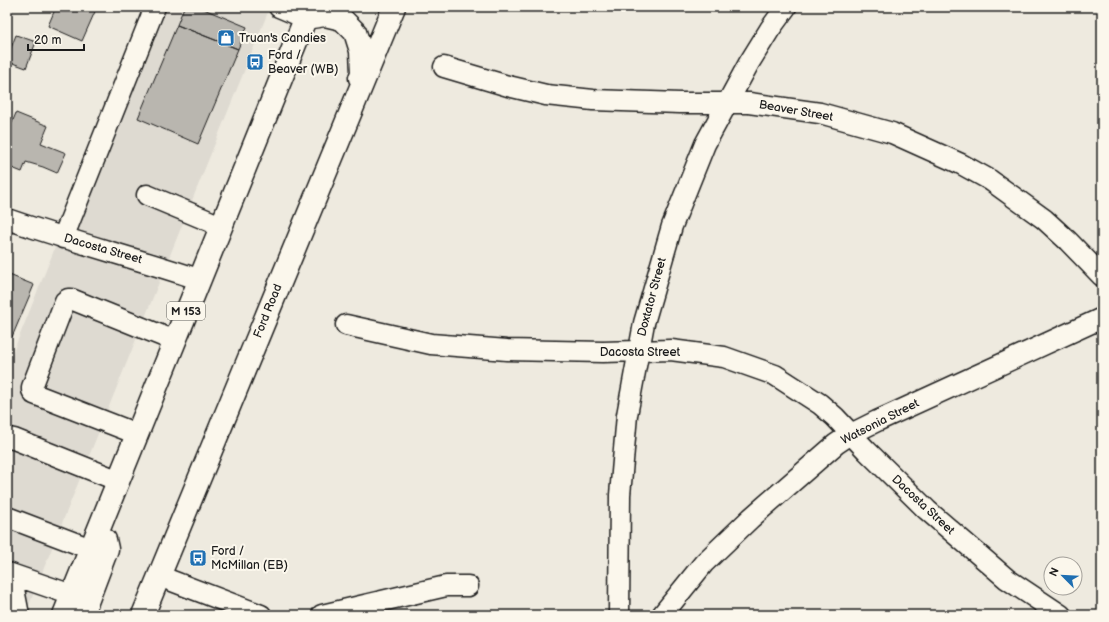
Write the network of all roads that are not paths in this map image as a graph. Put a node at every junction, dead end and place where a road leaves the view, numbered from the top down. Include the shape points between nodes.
1 (155, 7) edge
2 (279, 7) edge
3 (394, 7) edge
4 (786, 7) edge
5 (308, 12) edge
6 (444, 67) dead end
7 (727, 103) junction
8 (350, 114) junction
9 (147, 195) dead end
10 (7, 219) edge
11 (221, 226) junction
12 (63, 238) junction
13 (1102, 276) edge
14 (198, 279) junction
15 (1102, 318) edge
16 (346, 325) dead end
17 (175, 342) junction
18 (638, 351) junction
19 (137, 434) junction
20 (851, 434) junction
21 (7, 440) edge
22 (118, 481) junction
23 (7, 517) edge
24 (102, 521) junction
25 (91, 549) junction
26 (9, 574) edge
27 (160, 576) junction
28 (468, 586) dead end
29 (72, 595) junction
30 (19, 615) edge
31 (64, 615) edge
32 (82, 615) edge
33 (143, 615) edge
34 (261, 615) edge
35 (322, 615) edge
36 (619, 615) edge
37 (662, 615) edge
38 (1061, 615) edge

1 - 12 street
2 - 5 street
3 - 8 main road, Ford Road
4 - 7 street, Doxtator Street via 749,63
5 - 8 main road via 342,20 355,32 361,51 362,73
5 - 11 main road, M 153
6 - 7 street, Beaver Street via 546,95 593,100
7 - 13 street, Beaver Street via 749,102 820,113 892,133 961,164 990,180 1044,218
7 - 18 street, Doxtator Street via 704,144 672,226
8 - 27 main road, Ford Road
9 - 11 street
10 - 12 street, Dacosta Street
11 - 14 main road, M 153
12 - 14 street, Dacosta Street
14 - 17 main road, M 153
15 - 20 street, Watsonia Street
16 - 18 street, Dacosta Street via 431,344 507,350
17 - 19 main road, M 153
17 - 19 street via 71,299 65,301 32,387 34,394
18 - 20 street, Dacosta Street via 671,350 724,357 774,375 820,404
18 - 36 street, Doxtator Street via 627,415 620,495
19 - 22 main road, M 153
20 - 37 street, Watsonia Street via 751,518 704,563
20 - 38 street, Dacosta Street via 927,510 1007,578
21 - 22 street via 14,439
22 - 24 main road, M 153
23 - 25 street
24 - 25 main road, M 153
24 - 32 main road via 107,549
25 - 29 main road, M 153
26 - 29 street
26 - 30 street
27 - 33 main road, Ford Road
27 - 34 street
28 - 35 street via 446,586
29 - 31 main road, M 153

